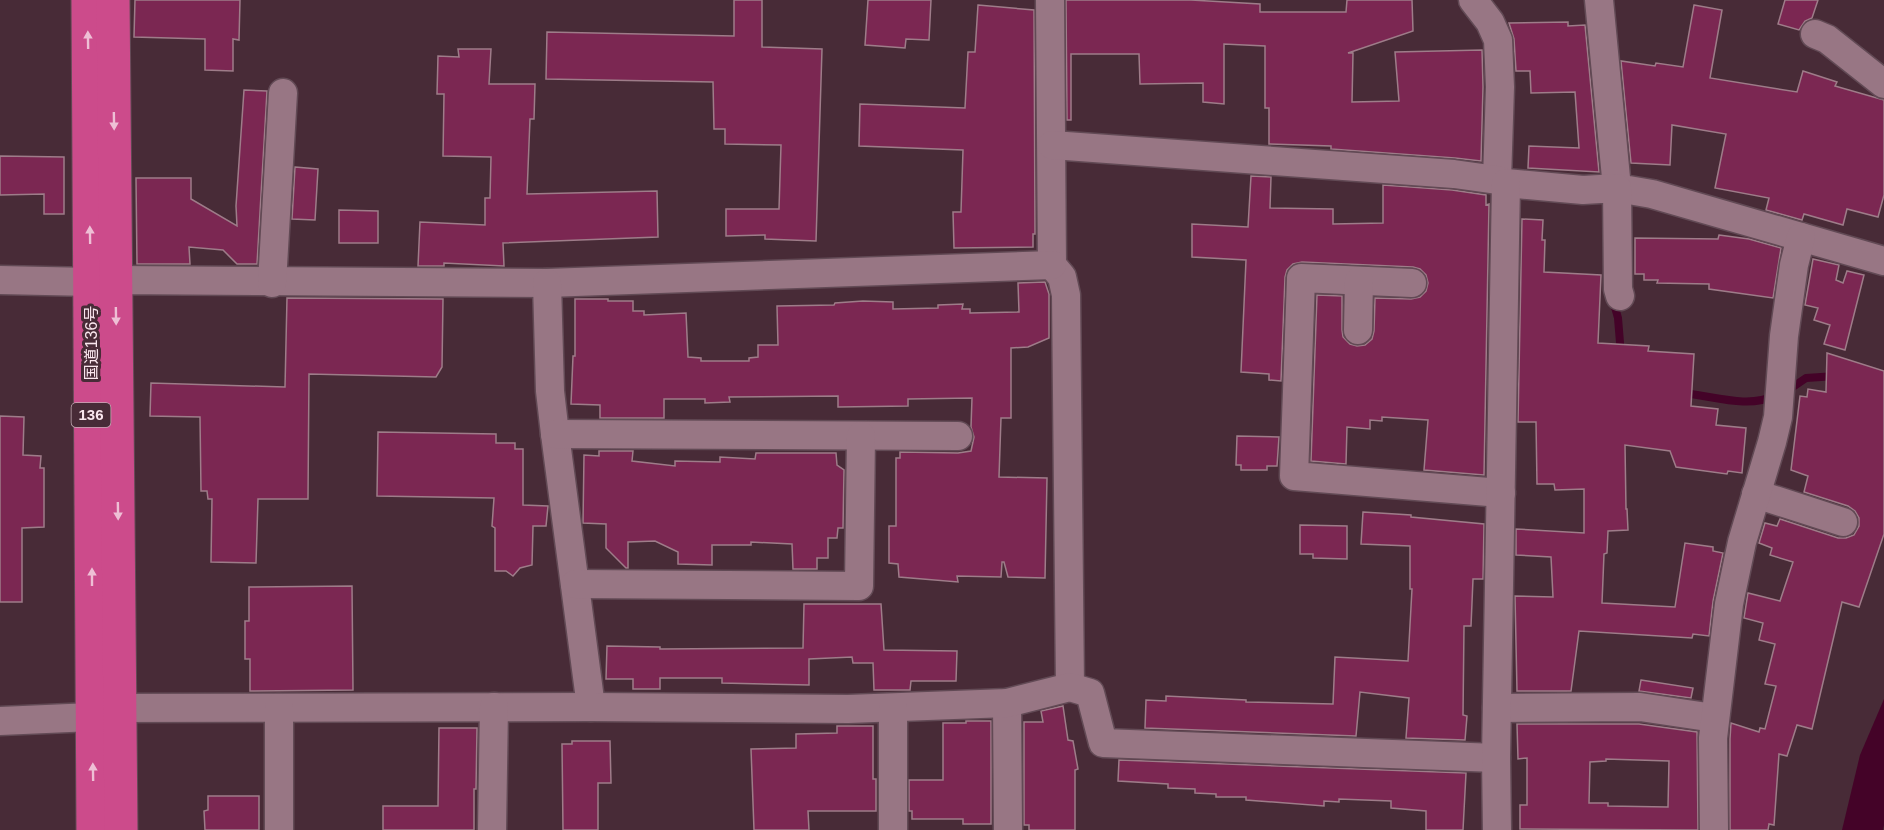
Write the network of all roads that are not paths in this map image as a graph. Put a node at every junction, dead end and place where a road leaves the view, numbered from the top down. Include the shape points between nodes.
1 (88, 0) edge
2 (113, 0) edge
3 (1050, 0) edge
4 (1473, 0) edge
5 (1599, 0) edge
6 (1815, 34) dead end
7 (1884, 84) edge
8 (283, 93) dead end
9 (1052, 145) junction
10 (1501, 181) junction
11 (1617, 188) junction
12 (1801, 237) junction
13 (1884, 260) edge
14 (1052, 265) junction
15 (0, 280) edge
16 (103, 281) junction
17 (1359, 281) junction
18 (272, 283) junction
19 (548, 283) junction
20 (1412, 283) dead end
21 (1620, 296) dead end
22 (1358, 330) dead end
23 (555, 434) junction
24 (861, 436) junction
25 (958, 436) dead end
26 (1501, 493) junction
27 (1756, 494) junction
28 (1843, 522) dead end
29 (574, 584) junction
30 (1070, 687) junction
31 (1006, 703) junction
32 (494, 707) junction
33 (591, 707) junction
34 (279, 708) junction
35 (893, 708) junction
36 (1497, 708) junction
37 (101, 711) junction
38 (1714, 718) junction
39 (0, 721) edge
40 (1496, 758) junction
41 (93, 830) edge
42 (121, 830) edge
43 (279, 830) edge
44 (492, 830) edge
45 (894, 830) edge
46 (1008, 830) edge
47 (1497, 830) edge
48 (1714, 830) edge

16 -> 1 highway, 国道136号 / 136
2 -> 16 highway, 国道136号 / 136
3 - 9 street
4 - 10 street via 1498,40
5 - 11 street
6 - 7 street
8 - 18 street
9 - 10 street via 1454,174
9 - 14 street
10 - 11 street via 1583,190
10 - 26 street
11 - 12 street via 1652,194
11 - 21 street
12 - 13 street
12 - 27 street via 1794,265 1772,442
14 - 19 street
14 - 30 street via 1062,277 1066,294
15 - 16 street
16 - 18 street
16 - 37 highway, 国道136号 / 136
17 - 20 street
17 - 22 street
17 - 26 street via 1301,278 1294,477
18 - 19 street
19 - 23 street via 550,391
23 - 24 street
23 - 29 street
24 - 25 street
24 - 29 street via 859,586
26 - 36 street
27 - 28 street
27 - 38 street via 1729,604
29 - 33 street
30 - 31 street
30 - 40 street via 1090,693 1103,743
31 - 35 street
31 - 46 street
32 - 33 street
32 - 34 street
32 - 44 street
33 - 35 street
34 - 37 street
34 - 43 street
35 - 45 street
36 - 38 street via 1640,707
36 - 40 street
37 - 39 street
41 -> 37 highway, 国道136号 / 136
37 - 42 highway, 国道136号 / 136
38 - 48 street
40 - 47 street

